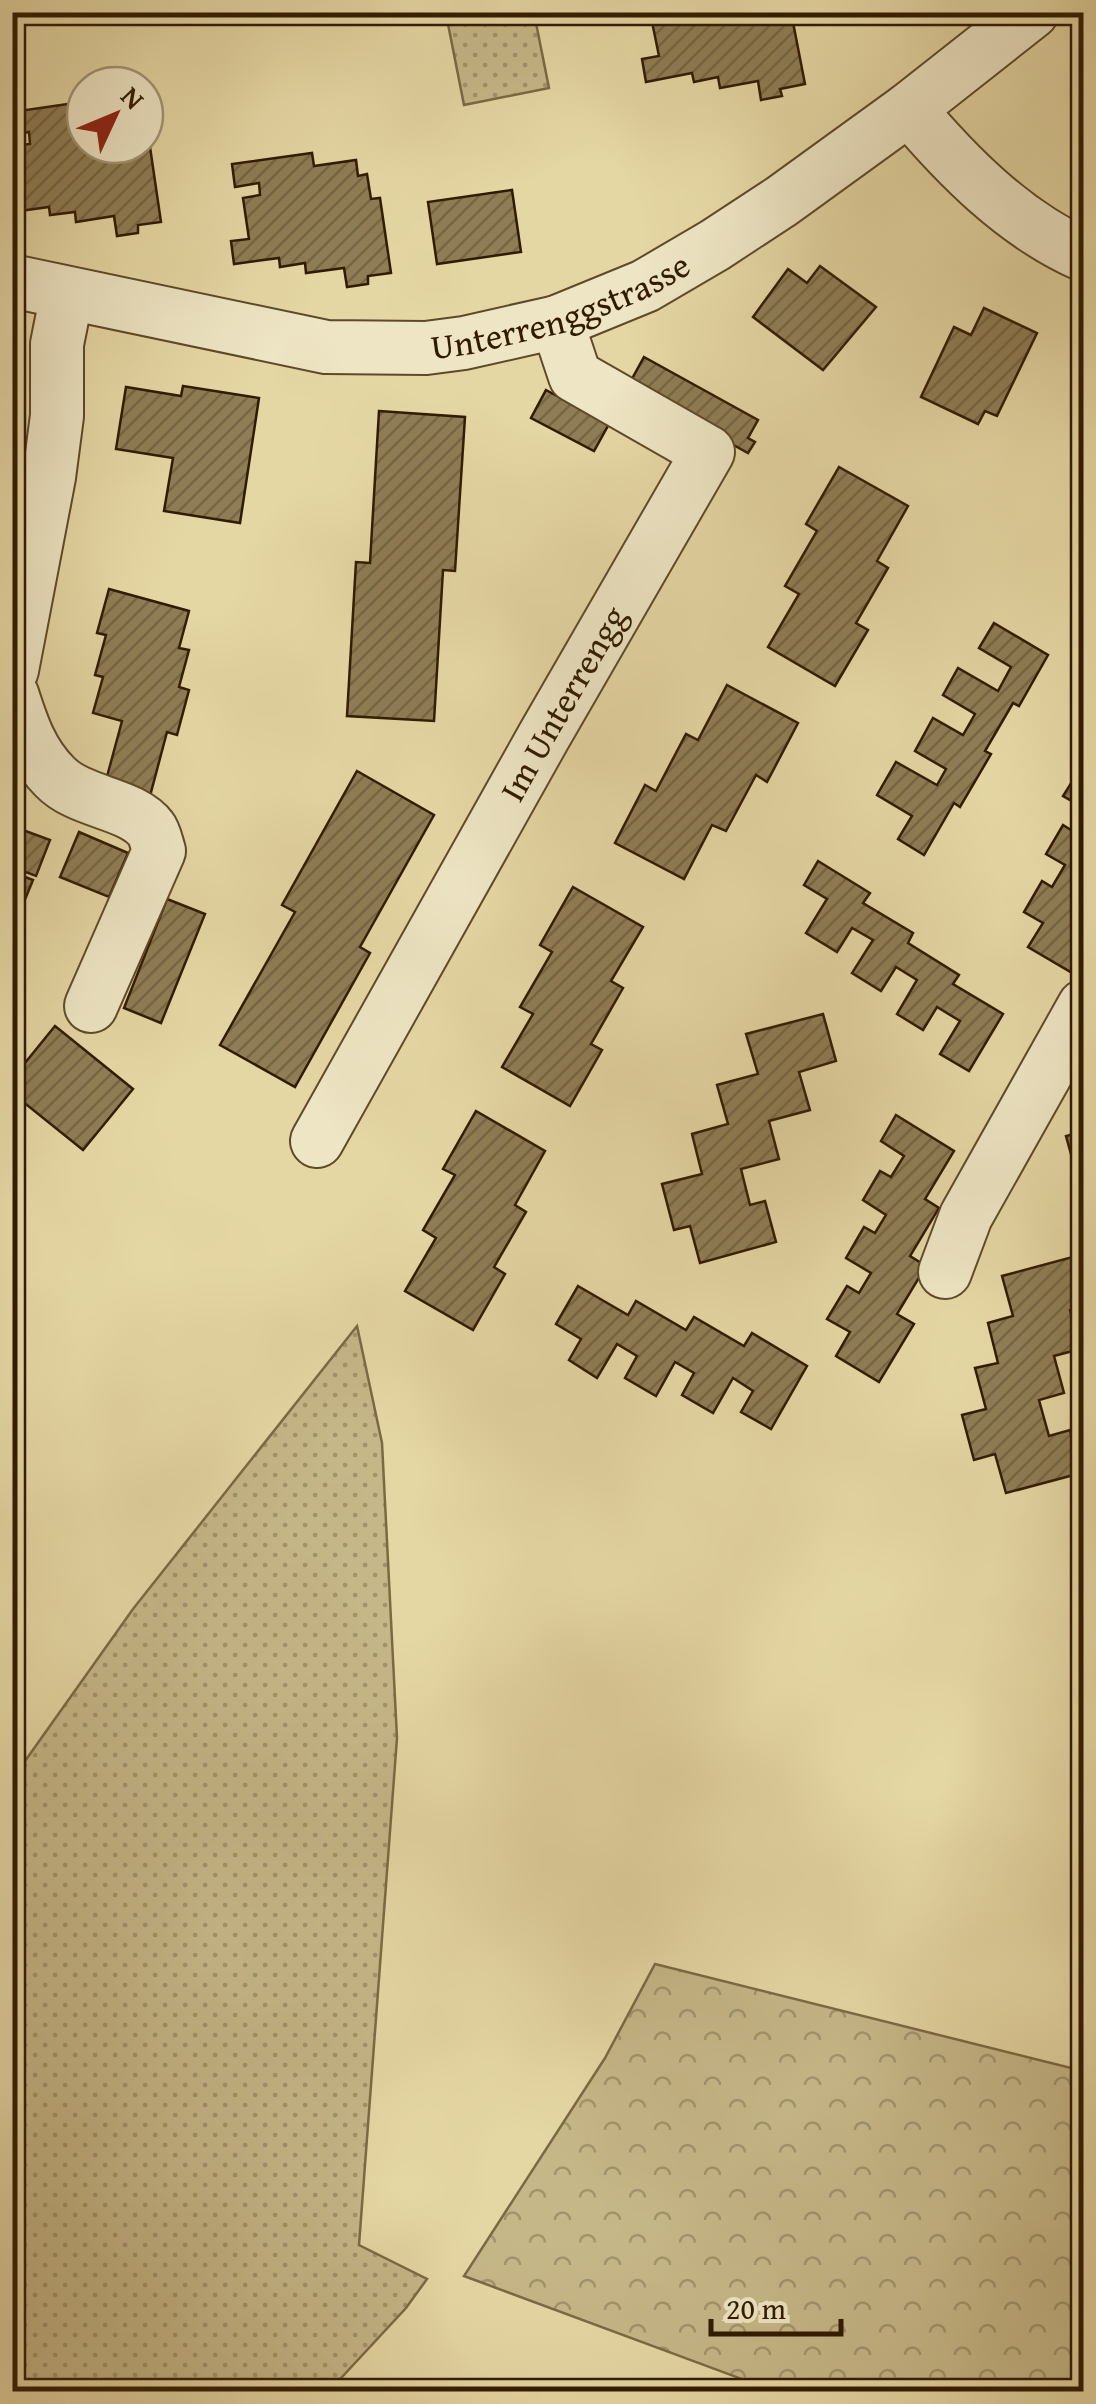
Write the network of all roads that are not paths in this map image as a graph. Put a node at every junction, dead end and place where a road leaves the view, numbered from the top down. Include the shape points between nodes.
1 (1032, 12) edge
2 (909, 108) junction
3 (1084, 255) edge
4 (12, 281) edge
5 (67, 294) junction
6 (557, 322) junction
7 (12, 670) edge
8 (12, 694) edge
9 (90, 1006) dead end
10 (1084, 1006) edge
11 (318, 1141) dead end
12 (945, 1272) dead end

1 - 2 street, Unterrenggstrasse
2 - 3 street via 969,175 1022,218
2 - 6 street, Unterrenggstrasse via 715,245 645,286
4 - 5 street, Unterrenggstrasse
5 - 6 street, Unterrenggstrasse via 326,347 426,348
5 - 7 street via 57,344 49,477
6 - 11 street, Im Unterrengg via 575,376 708,452
8 - 9 street via 26,739 56,778 84,797 136,816 152,830 159,851
10 - 12 street via 966,1216

